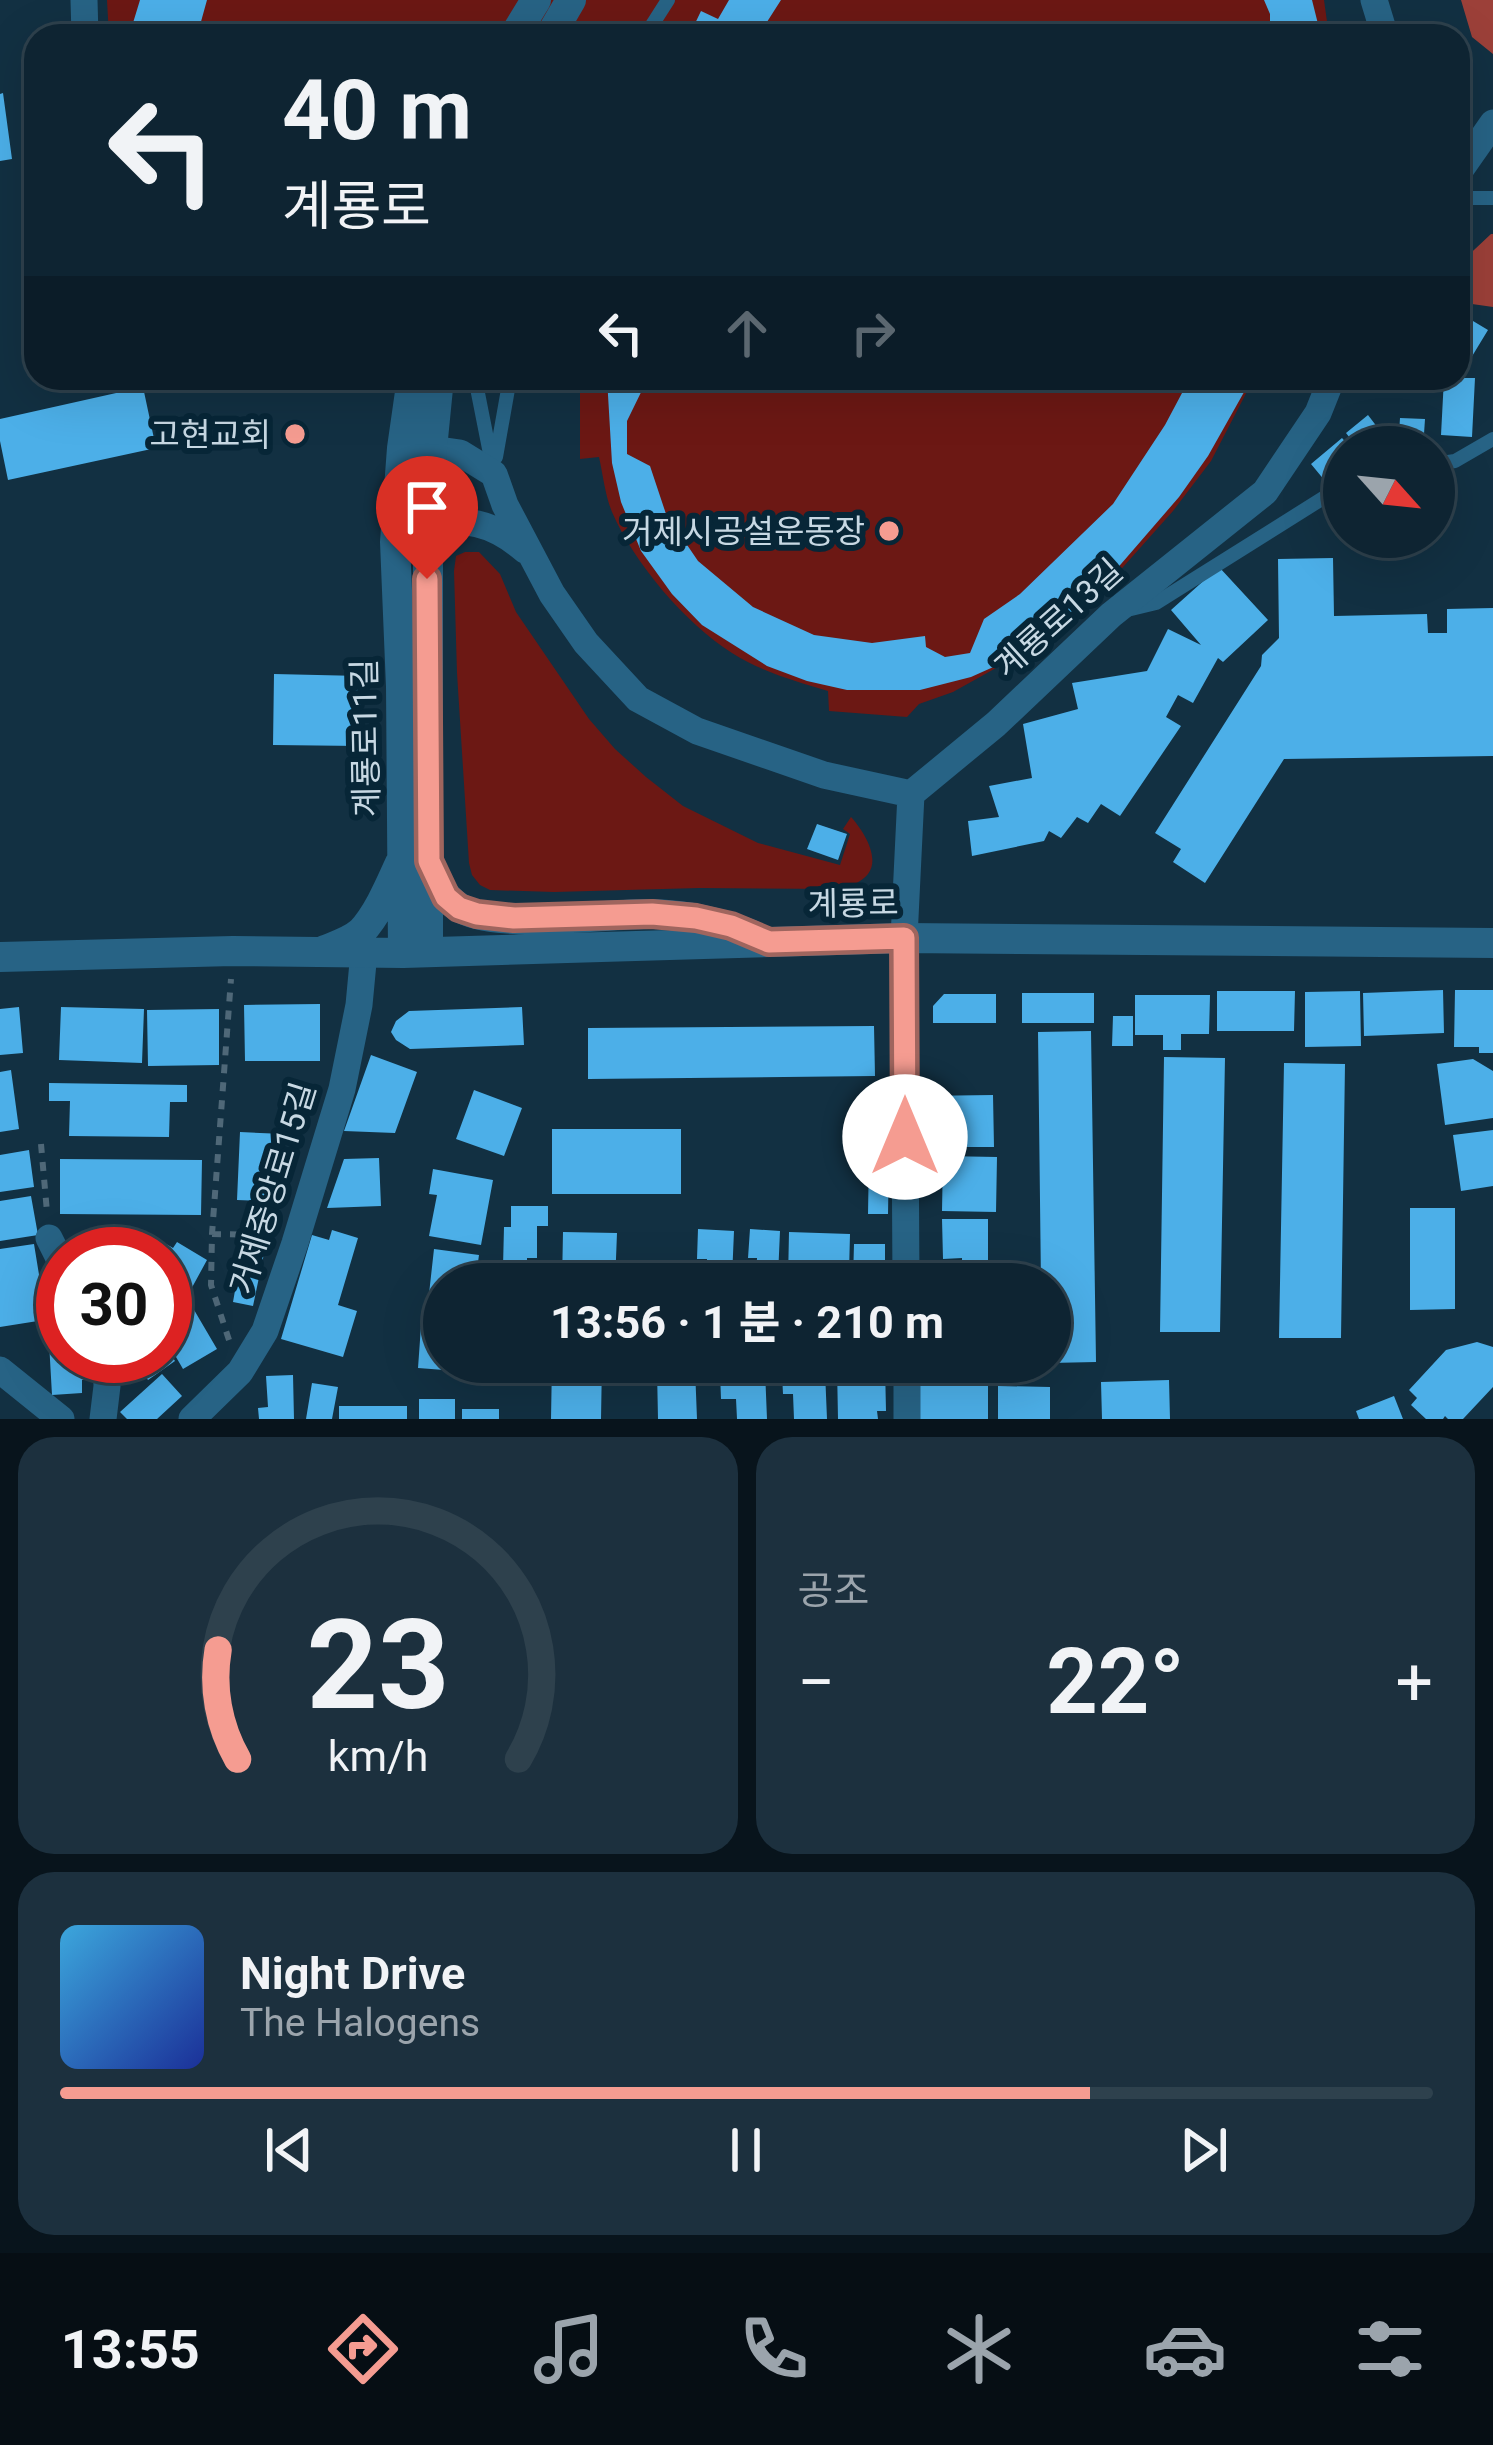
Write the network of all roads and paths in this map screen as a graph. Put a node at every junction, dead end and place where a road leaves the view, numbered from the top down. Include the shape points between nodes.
1 (1493, 123) edge
2 (1470, 156) edge
3 (410, 390) edge
4 (438, 390) edge
5 (477, 390) edge
6 (508, 390) edge
7 (1327, 390) edge
8 (1493, 439) edge
9 (432, 448) junction
10 (1455, 461) edge
11 (494, 474) junction
12 (1323, 498) edge
13 (427, 536) junction
14 (531, 556) junction
15 (1111, 615) junction
16 (911, 794) junction
17 (416, 859) junction
18 (904, 938) junction
19 (769, 942) junction
20 (1493, 943) edge
21 (233, 952) junction
22 (318, 952) junction
23 (364, 952) junction
24 (416, 952) junction
25 (0, 957) edge
26 (41, 1144) dead end
27 (48, 1227) edge
28 (212, 1234) junction
29 (296, 1243) junction
30 (906, 1263) edge
31 (0, 1370) edge
32 (240, 1372) junction
33 (107, 1383) edge
34 (907, 1383) edge
35 (61, 1419) edge
36 (103, 1419) edge
37 (192, 1419) edge
38 (907, 1419) edge

1 - 2 street
3 - 17 street, 계룡로11길 via 395,542
4 - 9 street, 계룡로11길
5 - 11 lane
6 - 11 lane
7 - 15 street, 계룡로13길 via 1264,492
8 - 10 lane
9 - 11 street via 460,453
9 - 13 street, 계룡로11길
11 - 14 street
12 - 15 lane via 1156,603
13 - 14 street via 468,521 504,532
13 - 17 street, 계룡로11길
14 - 16 street via 586,643 638,699 697,731 824,775
15 - 16 street, 계룡로13길
16 - 18 street
17 - 19 street via 446,897 477,914 696,918
17 - 22 street via 361,932
17 - 24 street, 계룡로11길
18 - 19 street, 계룡로
18 - 20 street, 계룡로
18 - 30 street
19 - 24 street, 계룡로
21 - 22 street, 계룡로
21 - 25 street, 계룡로
21 - 28 path
22 - 23 street, 계룡로
23 - 24 street, 계룡로
23 - 29 street, 거제중앙로15길 via 342,1089
26 - 27 path
28 - 29 path via 262,1233
28 - 32 path via 211,1285
29 - 32 street, 거제중앙로15길 via 265,1331
31 - 35 street
32 - 37 street, 거제중앙로15길
33 - 36 street
34 - 38 street

